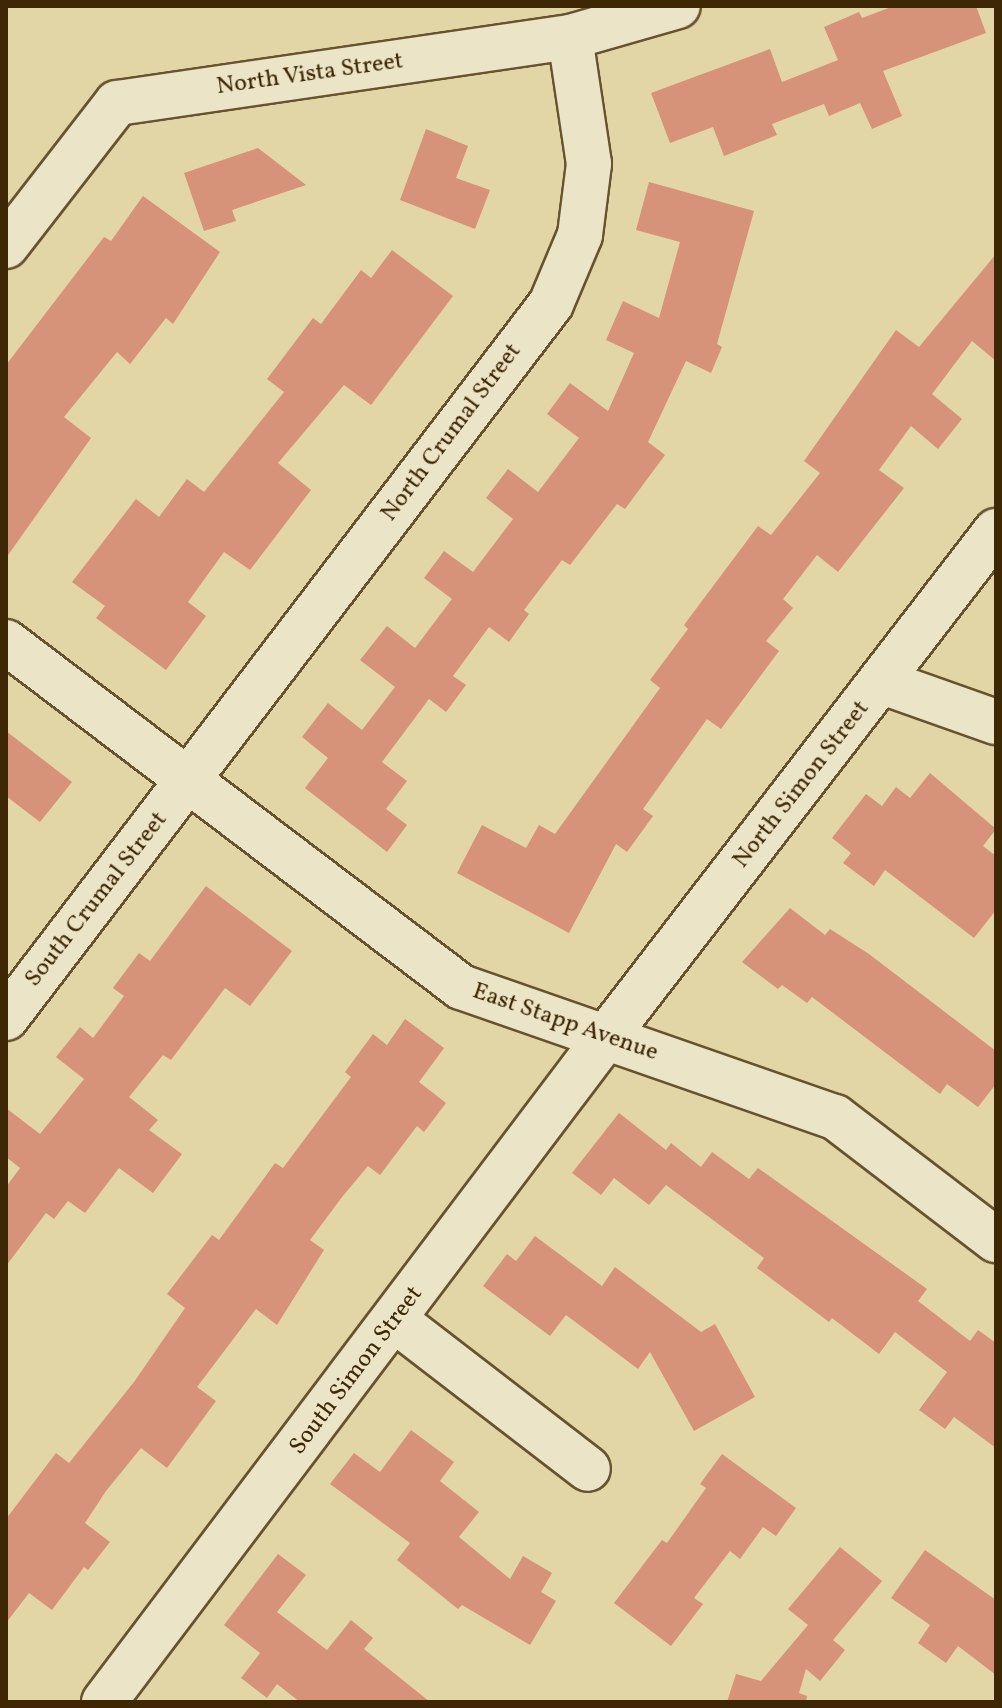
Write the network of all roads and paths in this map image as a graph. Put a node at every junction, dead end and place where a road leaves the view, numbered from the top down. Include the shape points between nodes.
1 (678, 6) edge
2 (570, 37) junction
3 (6, 246) edge
4 (996, 531) edge
5 (6, 642) edge
6 (883, 682) junction
7 (996, 722) edge
8 (188, 782) junction
9 (6, 1018) edge
10 (606, 1037) junction
11 (996, 1240) edge
12 (396, 1321) junction
13 (588, 1469) dead end
14 (123, 1695) edge

1 - 2 street, North Vista Street
2 - 3 street, North Vista Street via 117,103
2 - 8 street, North Crumal Street via 589,164 580,235 551,304
4 - 6 street, North Simon Street
5 - 8 street, East Stapp Avenue
6 - 7 street
6 - 10 street, North Simon Street
8 - 9 street, South Crumal Street
8 - 10 street, East Stapp Avenue via 461,987
10 - 11 street, East Stapp Avenue via 835,1117
10 - 12 street, South Simon Street
12 - 13 street
12 - 14 street, South Simon Street

